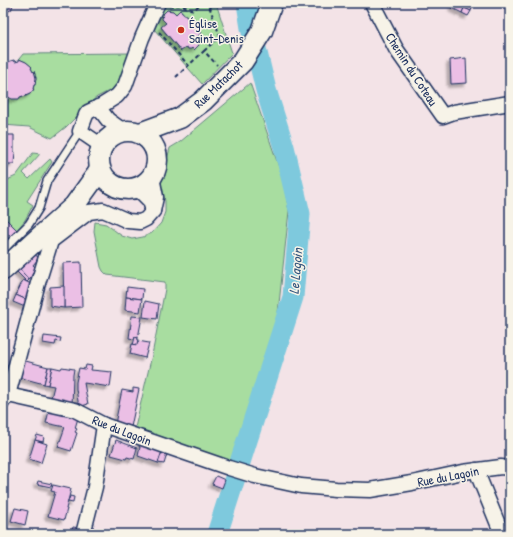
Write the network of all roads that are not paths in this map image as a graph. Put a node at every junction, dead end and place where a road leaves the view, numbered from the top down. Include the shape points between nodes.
1 (272, 3) edge
2 (372, 3) edge
3 (162, 5) edge
4 (510, 103) edge
5 (98, 107) junction
6 (180, 118) junction
7 (80, 131) junction
8 (131, 132) junction
9 (102, 146) junction
10 (158, 156) junction
11 (100, 170) junction
12 (144, 182) junction
13 (116, 187) junction
14 (74, 206) junction
15 (3, 250) edge
16 (3, 270) edge
17 (5, 398) edge
18 (104, 425) junction
19 (510, 468) edge
20 (476, 470) junction
21 (83, 534) edge
22 (502, 534) edge

1 - 6 main road, Rue Matachot via 262,31 243,61 203,101
2 - 4 street, Chemin du Coteau via 396,49 443,116
3 - 5 street via 153,13 125,86 117,96
5 - 7 street via 88,112
5 - 8 street via 108,120
6 - 8 main road, Rue Matachot
6 - 10 main road, Rue Matachot
7 - 9 street
7 - 15 lane via 48,181 39,208 29,224
8 - 9 main road via 112,135
8 - 10 main road via 148,137
9 - 11 main road via 99,157
10 - 12 main road via 157,167
11 - 13 main road
11 - 14 main road
12 - 13 main road via 128,189
12 - 17 street, Rue du Lagoin via 153,211 146,220 128,221 103,210 89,212 51,241
13 - 14 main road
14 - 16 main road
17 - 18 street, Rue du Lagoin via 75,410
18 - 20 street, Rue du Lagoin via 228,468 301,486 370,490
18 - 21 street via 95,487
19 - 20 street, Rue du Lagoin
20 - 22 street

